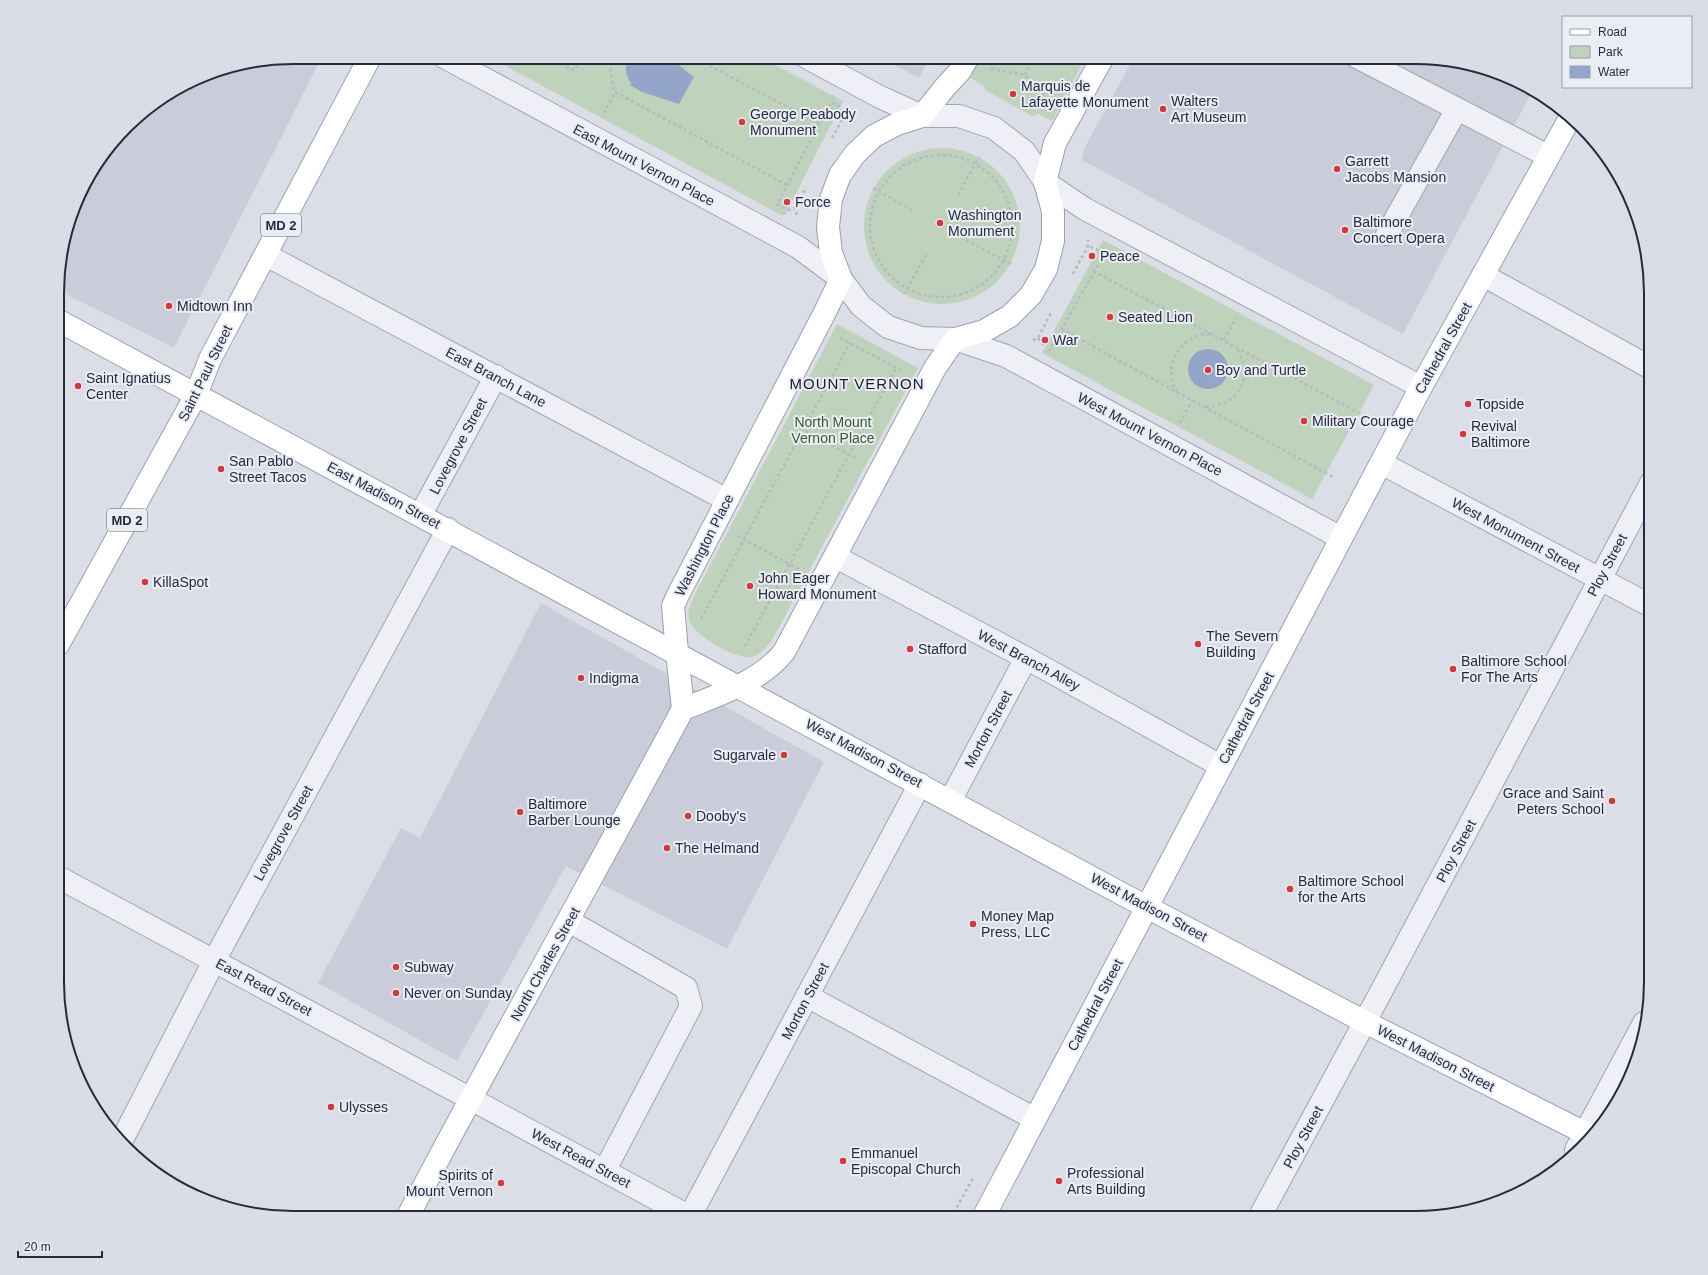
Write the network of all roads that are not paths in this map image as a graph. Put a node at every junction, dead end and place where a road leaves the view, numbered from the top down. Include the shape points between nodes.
1 (366, 64) edge
2 (457, 64) edge
3 (819, 64) edge
4 (964, 64) edge
5 (1098, 64) edge
6 (1369, 64) edge
7 (1457, 108) junction
8 (922, 116) junction
9 (1567, 122) edge
10 (1548, 156) junction
11 (1045, 182) junction
12 (1387, 234) dead end
13 (266, 255) junction
14 (1483, 275) junction
15 (841, 279) junction
16 (64, 324) edge
17 (955, 339) junction
18 (1644, 364) edge
19 (496, 376) junction
20 (1421, 387) junction
21 (196, 394) junction
22 (1381, 463) junction
23 (1644, 496) edge
24 (727, 500) junction
25 (421, 514) junction
26 (448, 529) junction
27 (1341, 538) junction
28 (836, 557) junction
29 (1600, 579) junction
30 (1644, 602) edge
31 (64, 633) edge
32 (677, 652) junction
33 (1026, 658) junction
34 (709, 670) joint
35 (739, 686) junction
36 (683, 709) junction
37 (1221, 766) junction
38 (920, 784) junction
39 (950, 801) junction
40 (64, 880) edge
41 (1147, 906) junction
42 (569, 921) junction
43 (214, 961) junction
44 (807, 996) junction
45 (1365, 1022) junction
46 (1637, 1036) edge
47 (470, 1098) junction
48 (1035, 1119) junction
49 (1591, 1128) edge
50 (124, 1136) edge
51 (1582, 1138) edge
52 (605, 1170) junction
53 (411, 1211) edge
54 (679, 1211) edge
55 (693, 1211) edge
56 (987, 1211) edge
57 (1263, 1211) edge

1 - 13 main road, Saint Paul Street / MD 2
2 - 15 street, East Mount Vernon Place via 798,247
3 - 8 street
4 - 8 main road
5 - 11 main road via 1055,143
6 - 7 street
7 - 10 street
7 - 12 street
8 - 11 street via 959,116 994,128 1024,151
8 - 15 main road via 896,124 874,136 855,154 840,175 832,200 828,226 831,253
9 - 10 main road, Cathedral Street
10 - 14 main road, Cathedral Street
11 - 17 main road via 1053,211 1053,241 1042,276 1031,295 1010,316 984,331
11 - 20 street via 1085,209
13 - 19 street, East Branch Lane
13 - 21 main road, Saint Paul Street / MD 2 via 210,360
14 - 18 street
14 - 20 main road, Cathedral Street
15 - 17 street, East Mount Vernon Place via 861,306 888,327 921,338
15 - 24 main road, Washington Place
16 - 21 main road, East Madison Street
17 - 27 street, West Mount Vernon Place via 1006,356
17 - 28 main road via 935,368
19 - 24 street, East Branch Lane
19 - 25 street, Lovegrove Street
20 - 22 main road, Cathedral Street
21 - 25 main road, East Madison Street
21 - 31 main road, Saint Paul Street / MD 2
22 - 27 main road, Cathedral Street
22 - 29 street, West Monument Street
23 - 29 street, Ploy Street
24 - 32 main road, Washington Place via 673,606
25 - 26 main road, East Madison Street
26 - 32 main road, East Madison Street
26 - 43 street, Lovegrove Street
27 - 37 main road, Cathedral Street
28 - 33 street, West Branch Alley
28 - 35 main road via 775,664
29 - 30 street, West Monument Street
29 - 45 street, Ploy Street
32 - 34 main road, East Madison Street
32 - 36 main road, Washington Place
33 - 37 street, West Branch Alley
33 - 39 street, Morton Street
34 - 35 main road, West Madison Street
35 - 36 main road
35 - 38 main road, West Madison Street
36 - 42 main road, North Charles Street
37 - 41 main road, Cathedral Street
38 - 39 main road, West Madison Street
38 - 44 street, Morton Street
39 - 41 main road, West Madison Street
40 - 43 street, East Read Street
41 - 45 main road, West Madison Street
41 - 48 main road, Cathedral Street
42 - 47 main road, North Charles Street
42 - 52 street via 686,988 691,1006
43 - 47 street, East Read Street
43 - 50 street, Lovegrove Street
44 - 48 street
44 - 55 street, Morton Street
45 - 51 main road, West Madison Street
45 - 57 street, Ploy Street
46 - 49 street
47 - 52 street, West Read Street
47 - 53 main road, North Charles Street
48 - 56 main road, Cathedral Street
52 - 54 street, West Read Street

